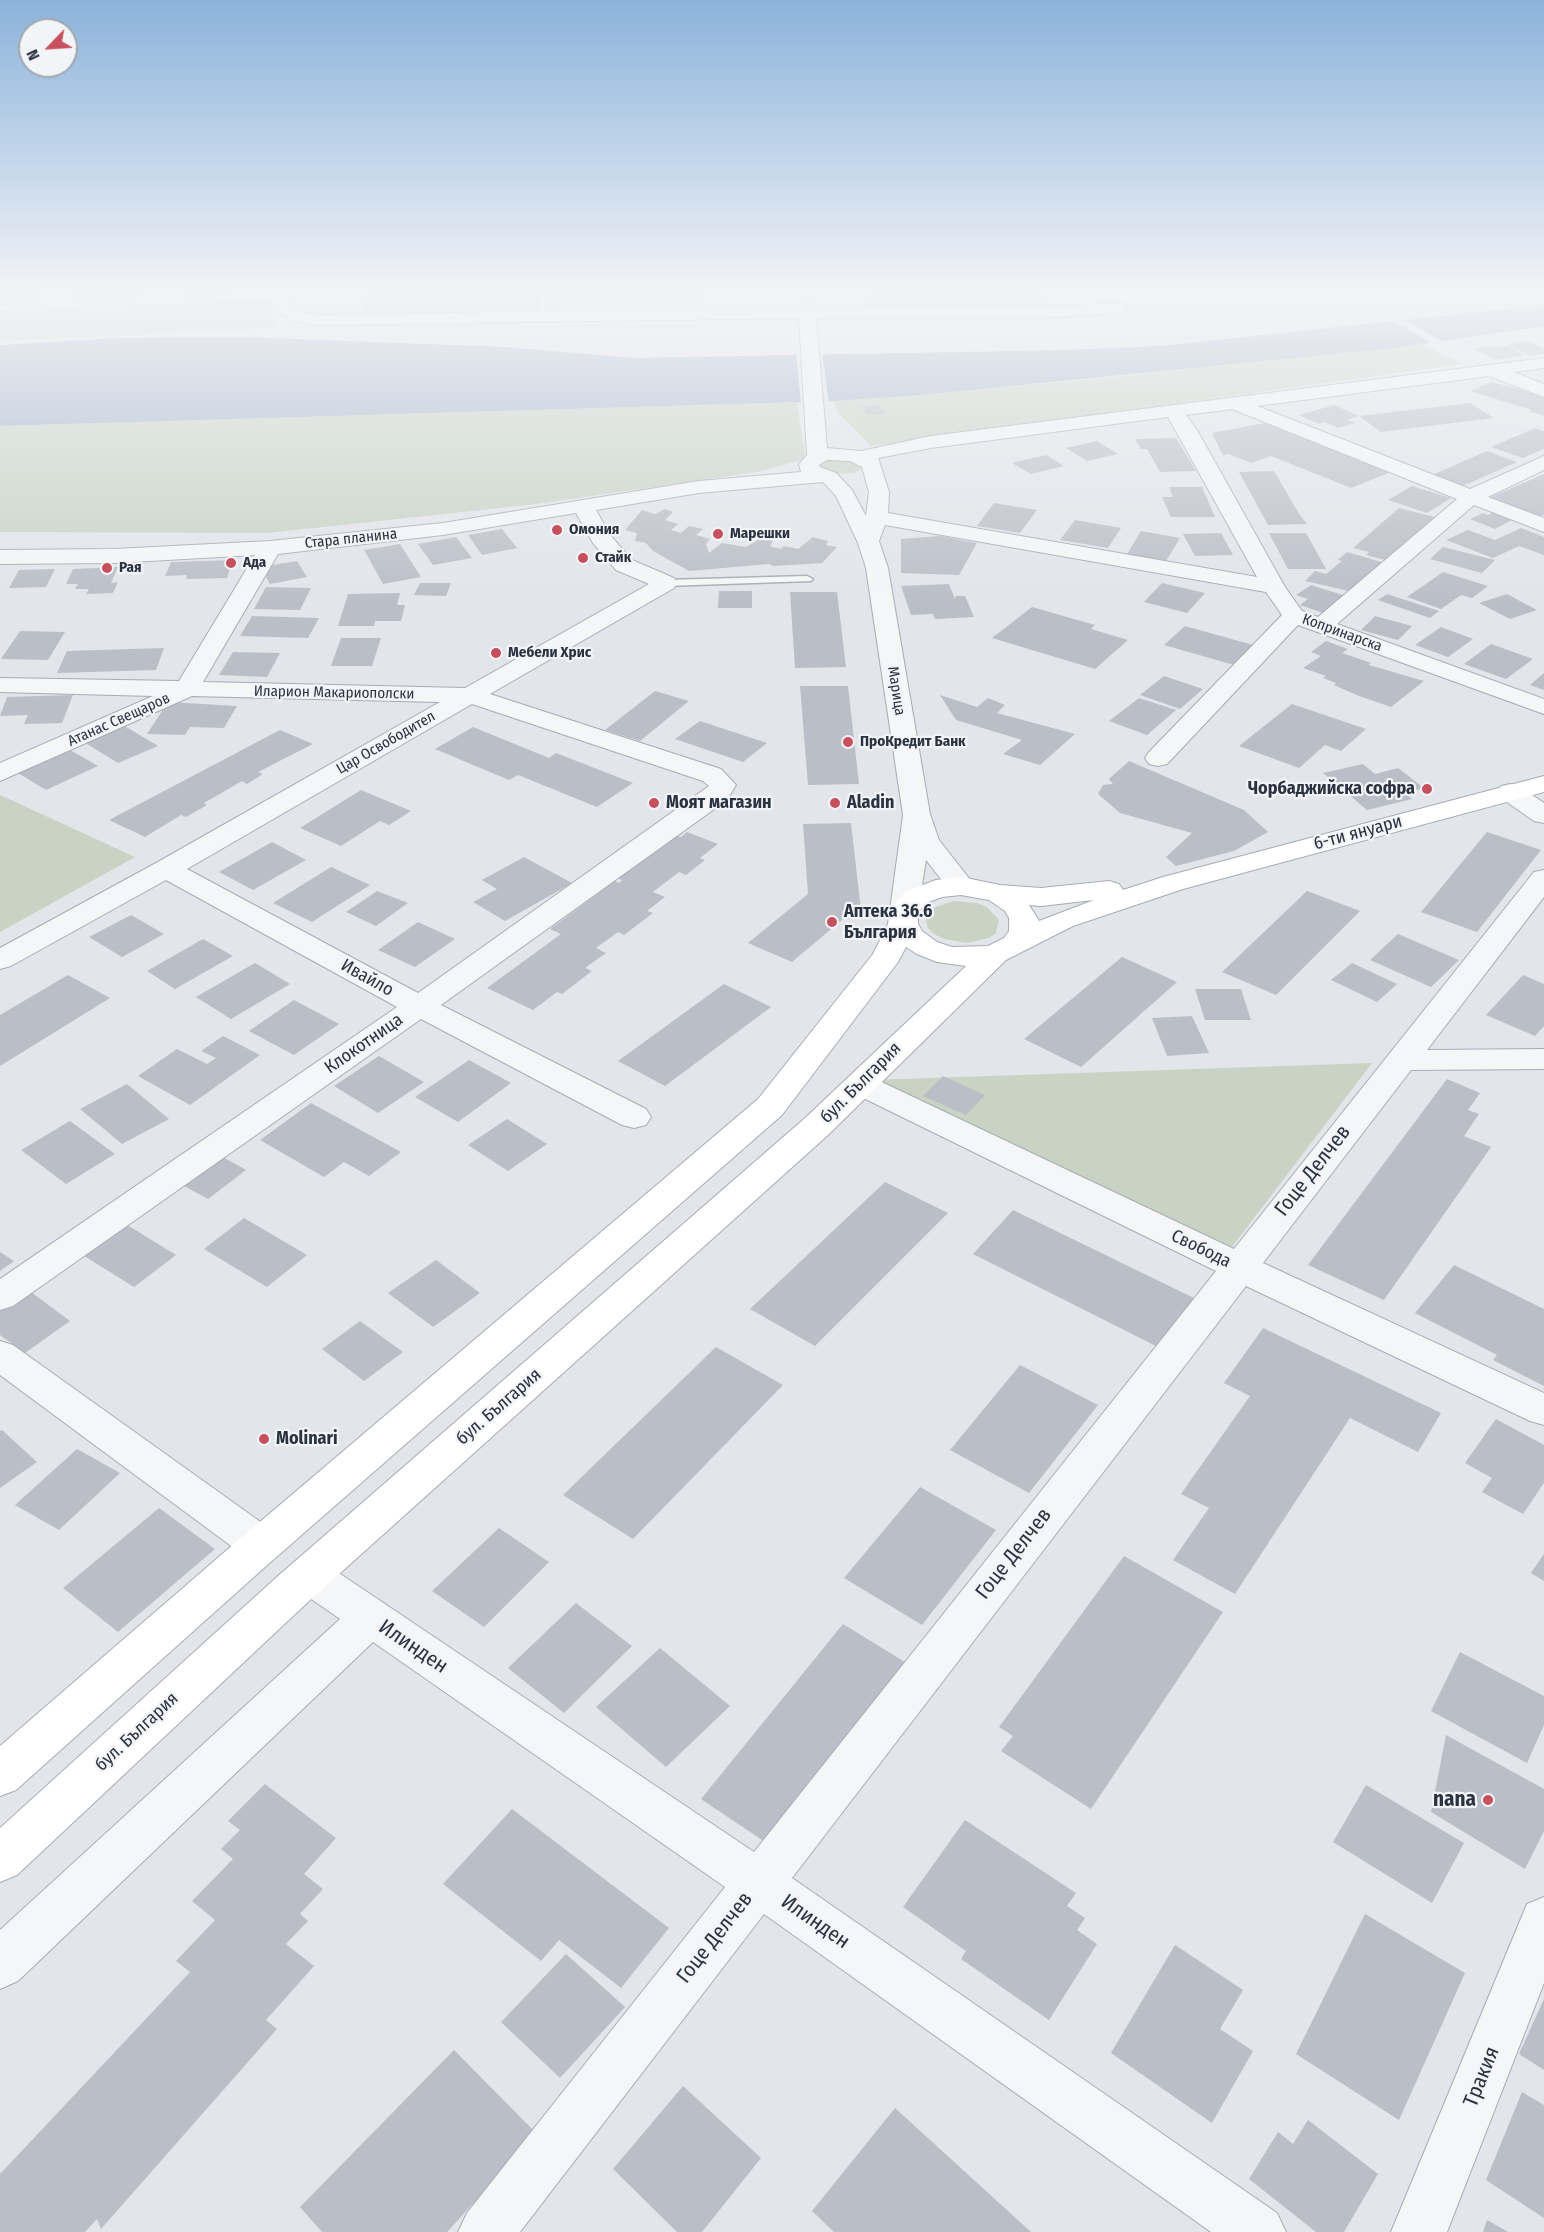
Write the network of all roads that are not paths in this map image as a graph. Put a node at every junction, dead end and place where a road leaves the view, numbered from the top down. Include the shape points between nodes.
1 (814, 396) edge
2 (1295, 396) edge
3 (1236, 404) junction
4 (1174, 412) junction
5 (815, 413) junction
6 (859, 459) junction
7 (1544, 462) edge
8 (820, 468) junction
9 (1471, 497) junction
10 (582, 505) junction
11 (877, 517) junction
12 (1544, 526) edge
13 (869, 543) junction
14 (270, 548) junction
15 (0, 557) edge
16 (807, 579) dead end
17 (666, 583) junction
18 (1274, 587) junction
19 (1294, 616) junction
20 (1322, 625) junction
21 (0, 686) edge
22 (186, 690) junction
23 (469, 695) junction
24 (1544, 707) edge
25 (1158, 758) dead end
26 (0, 773) edge
27 (1544, 784) edge
28 (723, 785) joint
29 (1510, 792) junction
30 (916, 814) junction
31 (1544, 815) edge
32 (166, 869) junction
33 (1544, 878) edge
34 (1173, 883) junction
35 (961, 886) junction
36 (999, 894) junction
37 (904, 917) junction
38 (1005, 949) junction
39 (0, 960) edge
40 (419, 1006) junction
41 (1544, 1059) edge
42 (1400, 1060) junction
43 (860, 1084) junction
44 (634, 1117) dead end
45 (1239, 1267) junction
46 (0, 1297) edge
47 (0, 1355) edge
48 (1544, 1410) edge
49 (261, 1545) junction
50 (309, 1575) junction
51 (370, 1618) junction
52 (0, 1775) edge
53 (0, 1859) edge
54 (759, 1882) junction
55 (1544, 1921) edge
56 (0, 1964) edge
57 (486, 2232) edge
58 (1258, 2232) edge
59 (1419, 2232) edge

1 - 5 street
2 - 3 street
3 - 4 street
3 - 9 street
4 - 6 street via 931,442
4 - 18 street, Копринарска
5 - 6 street
5 - 8 street
6 - 8 street
6 - 8 street via 861,475
6 - 11 street via 879,492
7 - 9 street
8 - 10 street, Стара планина
8 - 13 street, Марица via 845,494
9 - 12 street
9 - 20 street
10 - 14 street, Стара планина via 443,529
10 - 17 street via 601,538 624,565
11 - 13 street
11 - 18 street
13 - 30 street, Марица via 877,568
14 - 15 street, Стара планина
14 - 22 street, Атанас Свещаров
16 - 17 lane
17 - 23 street, Цар Освободител
18 - 19 street, Копринарска
19 - 20 street, Копринарска
19 - 25 street
20 - 24 street, Копринарска
21 - 22 street, Иларион Макариополски
22 - 23 street, Иларион Макариополски
22 - 26 street, Атанас Свещаров
23 - 28 street, Иларион Макариополски via 711,775
23 - 32 street, Цар Освободител
27 - 29 main road, 6-ти януари
28 - 40 street, Клокотница via 718,794
29 - 31 street
29 - 34 main road, 6-ти януари
30 - 35 street via 926,842
30 - 37 street
32 - 39 street, Цар Освободител
32 - 40 street, Ивайло
33 - 42 street, Гоце Делчев
34 - 36 main road via 1041,897
34 - 38 main road via 1063,920
35 - 36 main road
35 - 37 main road via 936,889 916,897
36 - 38 main road via 1016,905 1024,918 1024,932
37 - 38 main road via 911,937 948,956 972,957
37 - 49 main road via 887,956 770,1107
38 - 43 main road, бул. България
40 - 44 street, Ивайло
40 - 46 street, Клокотница
41 - 42 street
42 - 45 street, Гоце Делчев
43 - 45 street, Свобода
43 - 50 main road, бул. България
45 - 48 street, Свобода
45 - 54 street, Гоце Делчев
47 - 49 street
49 - 52 main road
50 - 51 street, Илинден
50 - 53 main road, бул. България
51 - 54 street, Илинден
51 - 56 street
54 - 57 street, Гоце Делчев
54 - 58 street, Илинден
55 - 59 street, Тракия

